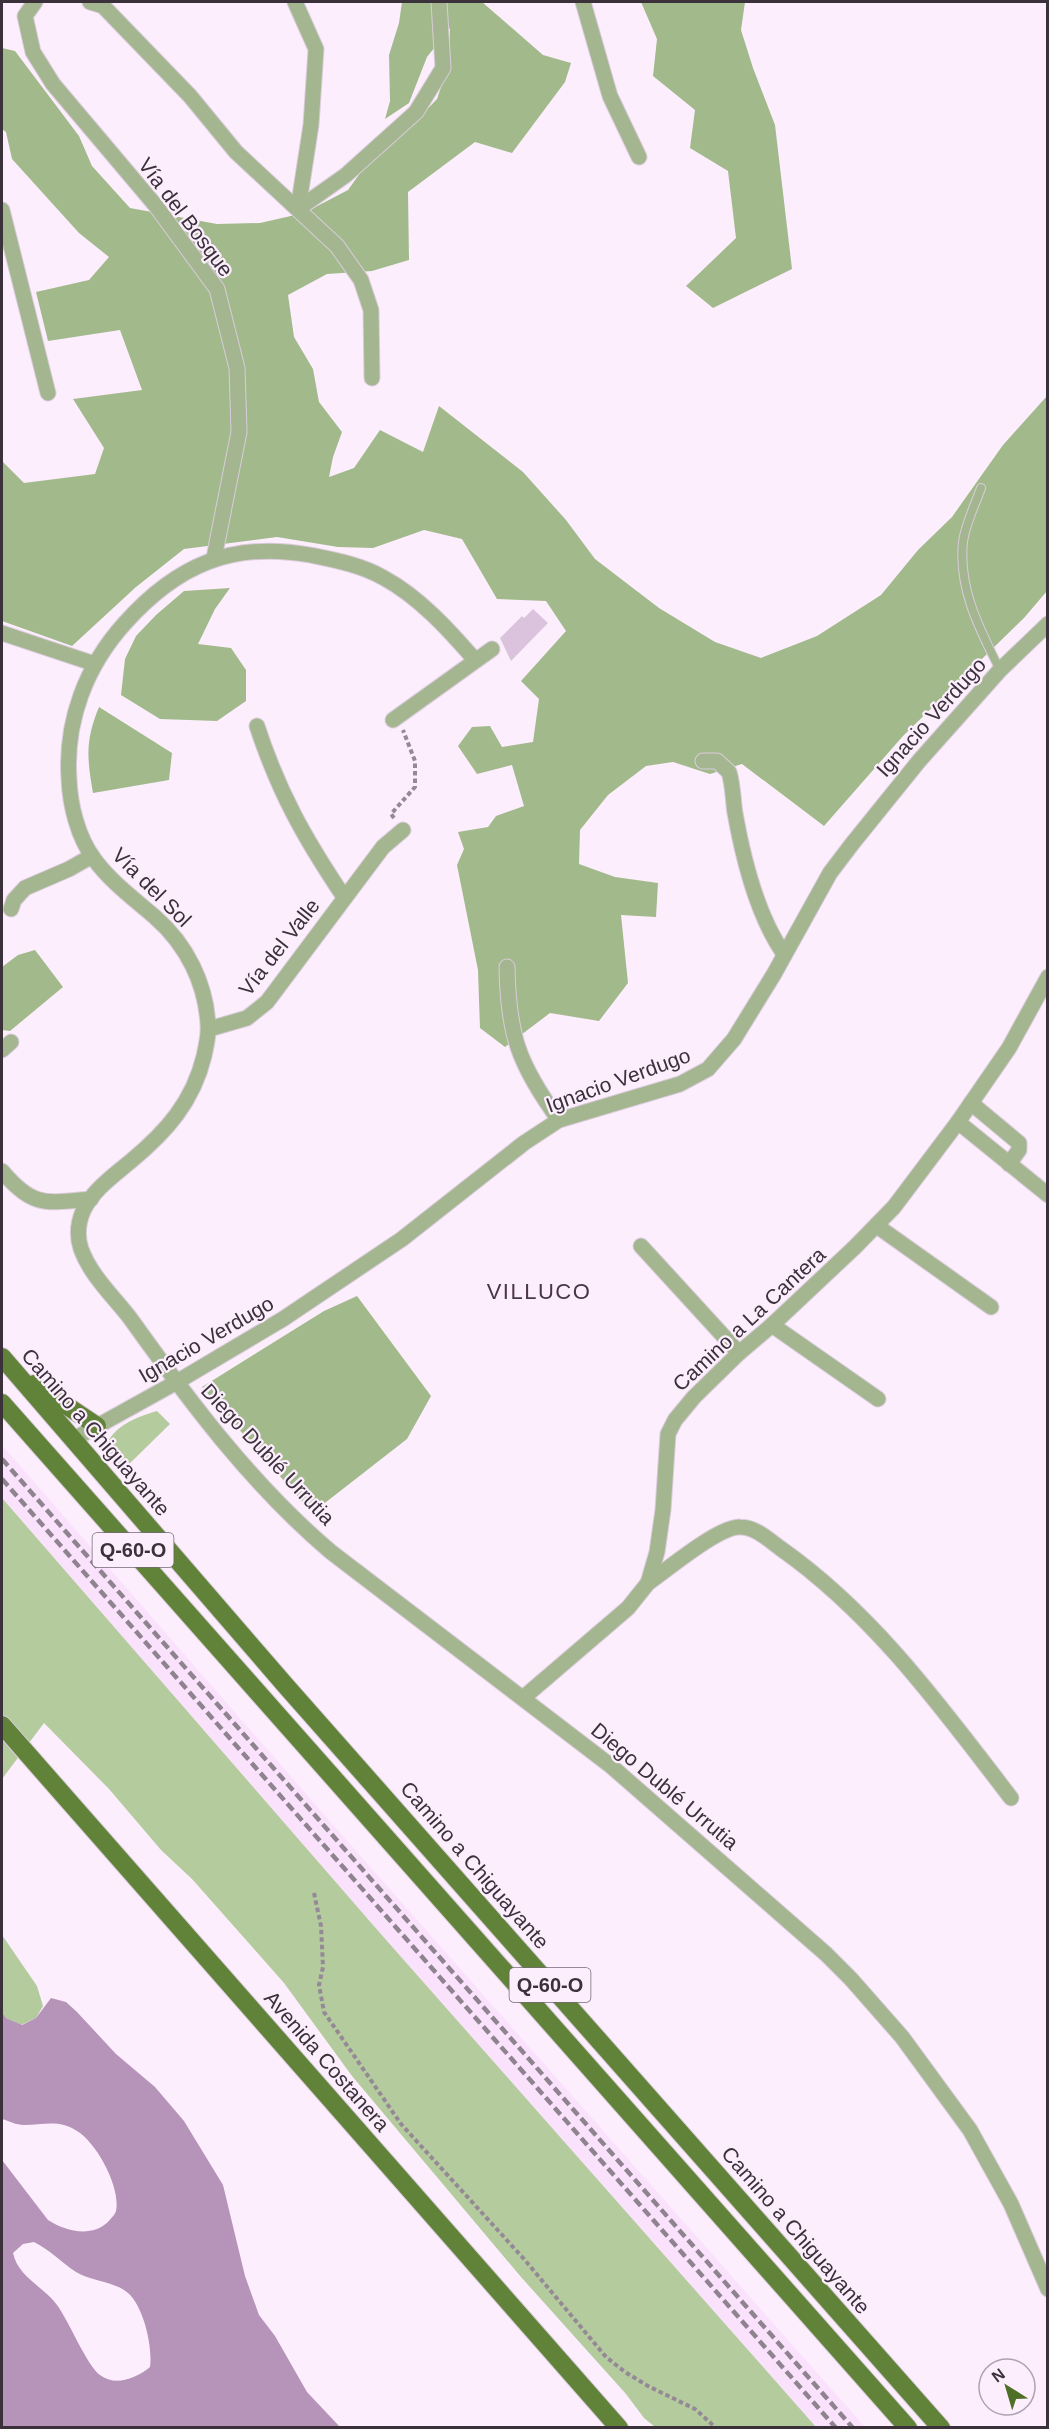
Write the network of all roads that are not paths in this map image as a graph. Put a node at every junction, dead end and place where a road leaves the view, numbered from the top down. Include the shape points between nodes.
1 (34, 2) edge
2 (90, 2) edge
3 (295, 2) edge
4 (439, 2) edge
5 (583, 2) edge
6 (639, 157) dead end
7 (298, 209) junction
8 (2, 210) edge
9 (372, 378) dead end
10 (48, 393) dead end
11 (981, 489) dead end
12 (214, 558) junction
13 (1047, 624) edge
14 (2, 633) edge
15 (492, 649) dead end
16 (476, 660) junction
17 (95, 664) junction
18 (1000, 670) junction
19 (393, 720) road end
20 (257, 726) dead end
21 (703, 761) dead end
22 (403, 830) road end
23 (92, 856) junction
24 (344, 897) junction
25 (11, 909) dead end
26 (784, 954) junction
27 (507, 967) dead end
28 (1047, 977) edge
29 (209, 1029) junction
30 (971, 1103) junction
31 (559, 1120) junction
32 (958, 1122) junction
33 (1010, 1164) junction
34 (2, 1171) edge
35 (1047, 1195) edge
36 (91, 1199) junction
37 (877, 1226) junction
38 (641, 1246) dead end
39 (991, 1307) dead end
40 (772, 1325) junction
41 (739, 1353) junction
42 (3, 1359) edge
43 (175, 1383) junction
44 (878, 1399) dead end
45 (2, 1403) edge
46 (97, 1426) junction
47 (31, 1437) junction
48 (74, 1439) junction
49 (75, 1486) junction
50 (648, 1583) junction
51 (523, 1698) junction
52 (2, 1725) edge
53 (1011, 1798) dead end
54 (1047, 2289) edge
55 (620, 2427) edge
56 (908, 2427) edge
57 (941, 2427) edge

1 - 12 street, Vía del Bosque via 25,16 33,52 52,84 156,206 217,289 237,368 239,432
2 - 7 street via 103,6 190,96 236,152
3 - 7 street via 316,49 311,125
4 - 7 street via 443,68 416,112 346,175
5 - 6 street via 610,96
7 - 9 street via 338,246 361,280 371,310
8 - 10 street
11 - 18 lane via 963,540 963,579 979,628
12 - 16 street, Vía del Sol via 245,552 294,552 372,572 416,602
12 - 17 street, Vía del Sol via 191,568 146,602 118,631
13 - 18 street, Ignacio Verdugo
14 - 17 street
15 - 16 street
16 - 19 street
17 - 23 street, Vía del Sol via 74,718 68,764 77,824
18 - 26 street, Ignacio Verdugo via 919,761 830,873
20 - 24 street, Vía del Valle via 290,809
21 - 26 street via 717,761 729,772 748,868 769,928
22 - 24 street, Vía del Valle via 383,847
23 - 25 street via 25,888
23 - 29 street, Vía del Sol via 109,878 182,946 199,979
24 - 29 street, Vía del Valle via 267,1002 247,1018
26 - 31 street, Ignacio Verdugo via 734,1039 708,1069 680,1084
27 - 31 street via 519,1056 536,1089
28 - 30 street, Camino a La Cantera via 1009,1048
29 - 36 street, Vía del Sol via 197,1081 177,1117
30 - 32 street, Camino a La Cantera
30 - 33 street via 1019,1143
31 - 43 street, Ignacio Verdugo via 402,1239 283,1319
32 - 33 street
32 - 37 street, Camino a La Cantera
33 - 35 street
34 - 36 street via 27,1196 39,1201
36 - 43 street, Vía del Sol via 79,1223 82,1252
37 - 39 street
37 - 40 street, Camino a La Cantera
38 - 41 street
40 - 41 street, Camino a La Cantera
40 - 44 street
41 - 50 street, Camino a La Cantera via 694,1397 668,1434 663,1510
42 - 46 main road
42 - 48 main road, Camino a Chiguayante / Q-60-O
43 - 46 street, Ignacio Verdugo
43 - 51 street, Diego Dublé Urrutia via 243,1464 316,1539
45 - 47 main road, Q-60-O
46 - 48 street, Ignacio Verdugo
47 - 48 main road via 51,1445
47 - 49 main road, Q-60-O
48 - 49 main road via 68,1456
48 - 57 main road, Camino a Chiguayante / Q-60-O via 294,1695
49 - 56 main road, Q-60-O
50 - 51 street, Camino a La Cantera via 628,1608
50 - 53 street via 720,1533 738,1526 755,1530 811,1571 882,1638
51 - 54 street, Diego Dublé Urrutia via 645,1794 826,1954 876,2005 970,2130 1011,2204
52 - 55 main road, Avenida Costanera

